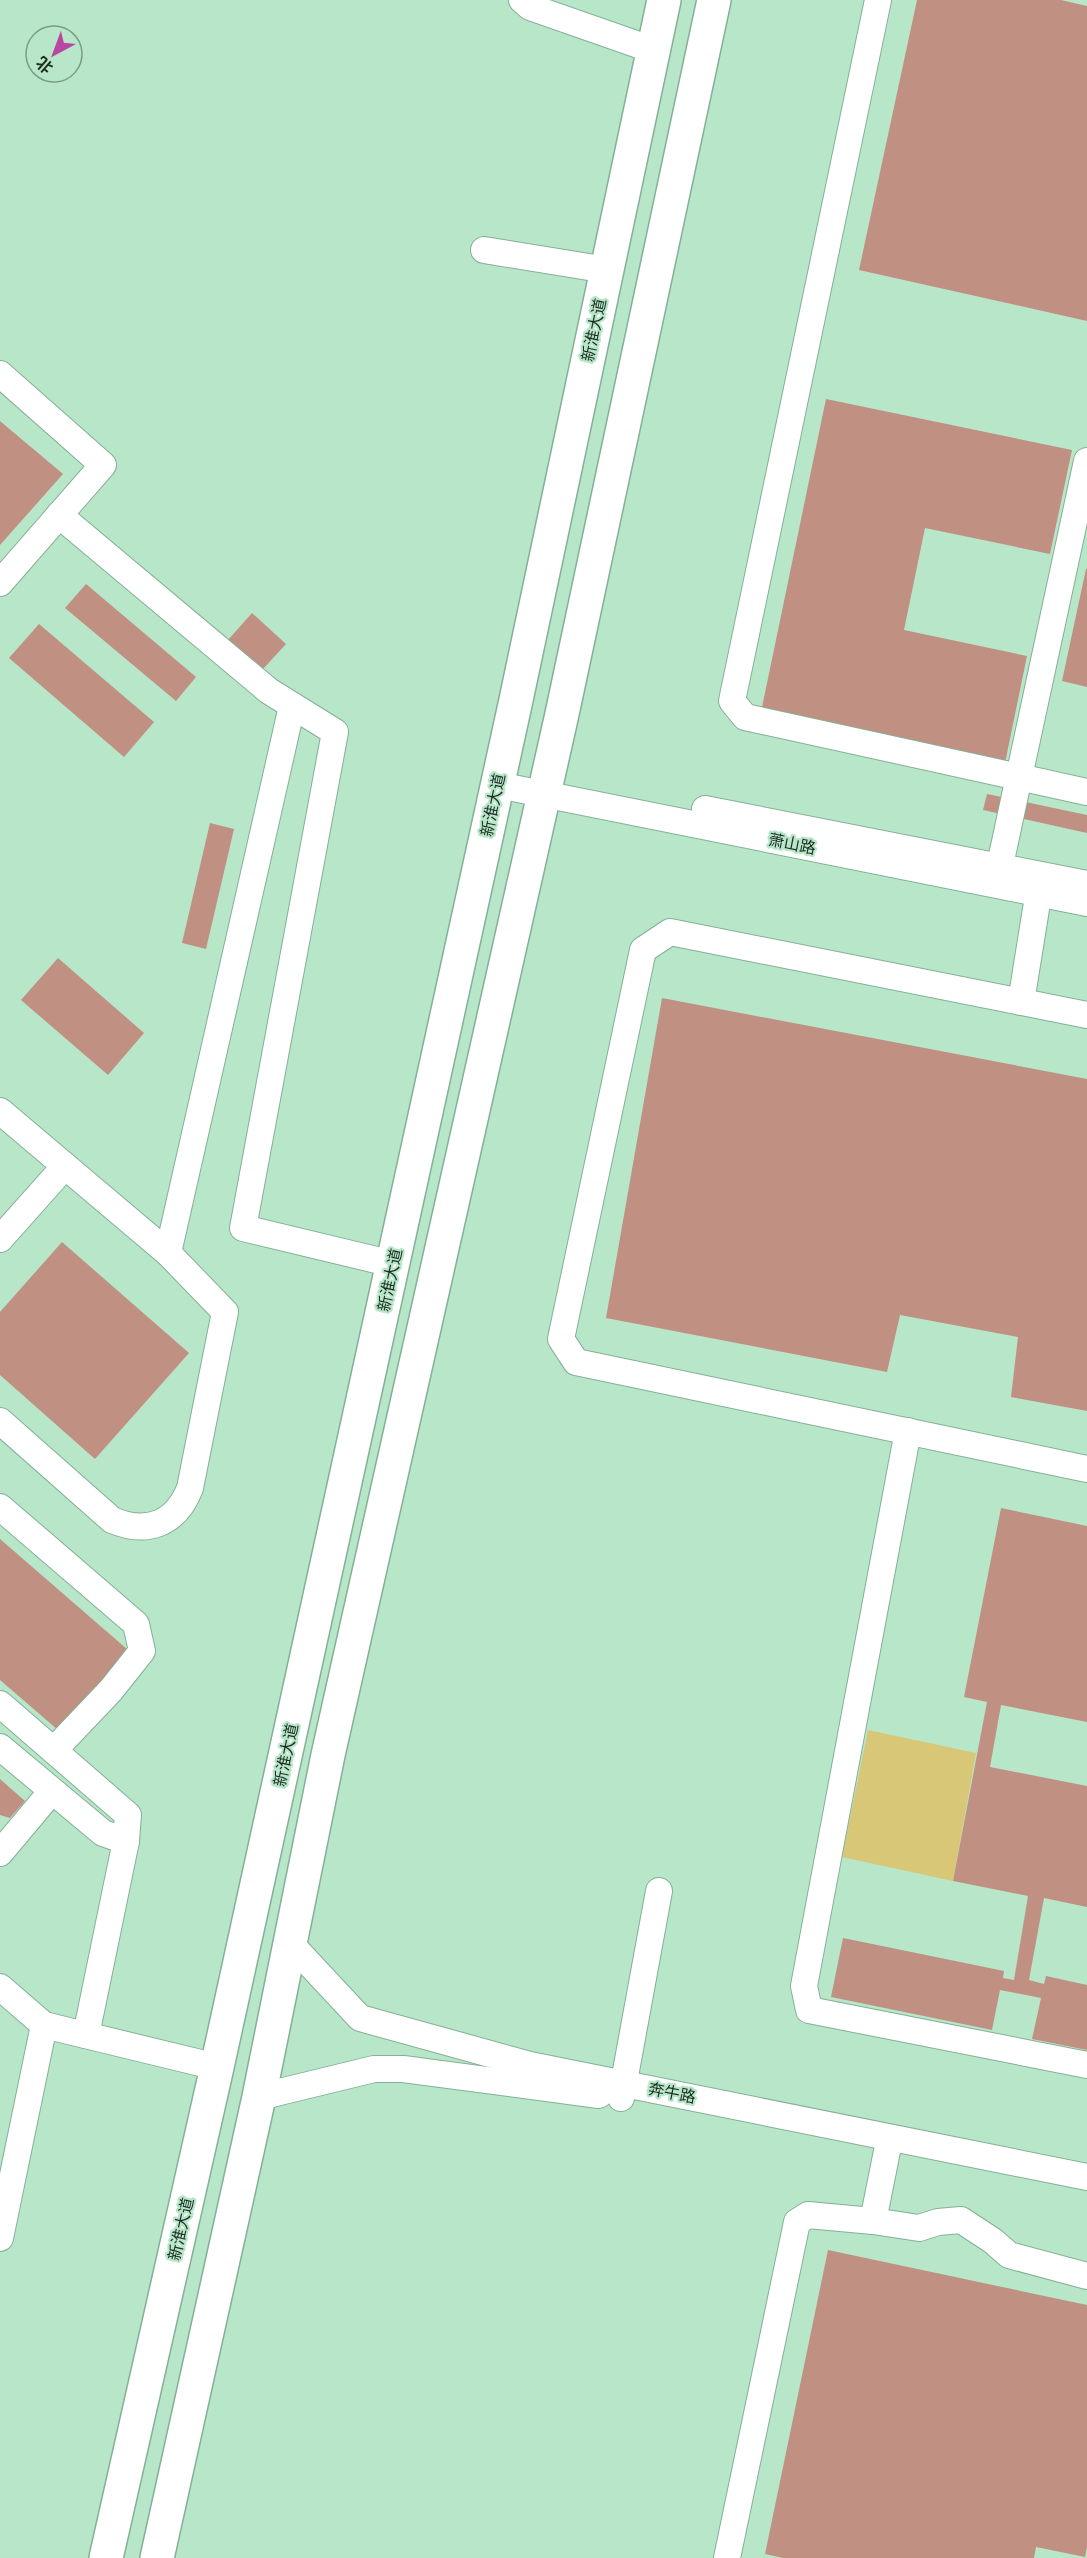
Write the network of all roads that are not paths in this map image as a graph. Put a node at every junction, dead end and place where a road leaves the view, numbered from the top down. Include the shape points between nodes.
1 (522, 0) edge
2 (664, 0) edge
3 (714, 0) edge
4 (878, 0) edge
5 (653, 50) junction
6 (484, 250) dead end
7 (607, 270) junction
8 (0, 374) edge
9 (1087, 461) edge
10 (59, 515) junction
11 (0, 583) edge
12 (292, 706) junction
13 (499, 777) junction
14 (1019, 777) junction
15 (546, 786) junction
16 (1087, 792) edge
17 (1000, 865) junction
18 (1040, 884) junction
19 (1087, 884) edge
20 (1087, 903) edge
21 (1021, 1002) junction
22 (1087, 1015) edge
23 (0, 1111) edge
24 (65, 1166) junction
25 (0, 1239) edge
26 (168, 1253) junction
27 (393, 1264) junction
28 (0, 1421) edge
29 (908, 1431) junction
30 (1087, 1469) edge
31 (0, 1507) edge
32 (0, 1704) edge
33 (0, 1746) edge
34 (54, 1750) junction
35 (52, 1791) junction
36 (126, 1841) junction
37 (0, 1853) edge
38 (659, 1891) dead end
39 (290, 1943) junction
40 (0, 1987) edge
41 (44, 2025) junction
42 (86, 2035) junction
43 (1087, 2065) edge
44 (218, 2067) junction
45 (622, 2091) junction
46 (259, 2097) junction
47 (887, 2151) junction
48 (1087, 2177) edge
49 (1087, 2195) edge
50 (873, 2221) junction
51 (0, 2238) edge
52 (1087, 2276) edge
53 (106, 2558) edge
54 (157, 2558) edge
55 (727, 2558) edge

1 - 5 street via 530,7
2 - 5 main road, 新淮大道
3 - 15 main road
4 - 14 street via 732,701 746,717
5 - 7 main road, 新淮大道
6 - 7 street
7 - 13 main road, 新淮大道
8 - 10 street via 103,465
9 - 14 street
10 - 11 street
10 - 12 street via 269,692
12 - 26 street
12 - 27 street via 335,732 243,1228
13 - 15 street, 萧山路
13 - 27 main road, 新淮大道
14 - 16 street
14 - 17 street
15 - 17 street, 萧山路
15 - 18 street, 萧山路
15 - 39 main road via 333,1732
17 - 18 street, 萧山路
18 - 19 street, 萧山路
18 - 20 street, 萧山路
18 - 21 street
21 - 22 street
21 - 29 street via 670,932 644,950 561,1339 576,1362
23 - 24 street
24 - 25 street
24 - 26 street
26 - 28 street via 225,1312 190,1488 178,1511 150,1526 130,1526 112,1520
27 - 44 main road, 新淮大道
29 - 30 street
29 - 43 street via 804,1986 809,2010
31 - 34 street via 136,1624 142,1651
32 - 34 street
33 - 35 street
34 - 36 street via 128,1815
35 - 36 street via 103,1833
35 - 37 street
36 - 42 street
38 - 45 street
39 - 45 street, 奔牛路 via 360,2018
39 - 46 main road
40 - 41 street
41 - 42 street
41 - 51 street
42 - 44 street
44 - 53 main road, 新淮大道
45 - 46 street, 奔牛路 via 374,2069
45 - 47 street, 奔牛路
45 - 48 street, 奔牛路
46 - 54 main road
47 - 49 street, 奔牛路
47 - 50 street
50 - 52 street via 919,2228 961,2220 1009,2255
50 - 55 street via 808,2215 797,2222

